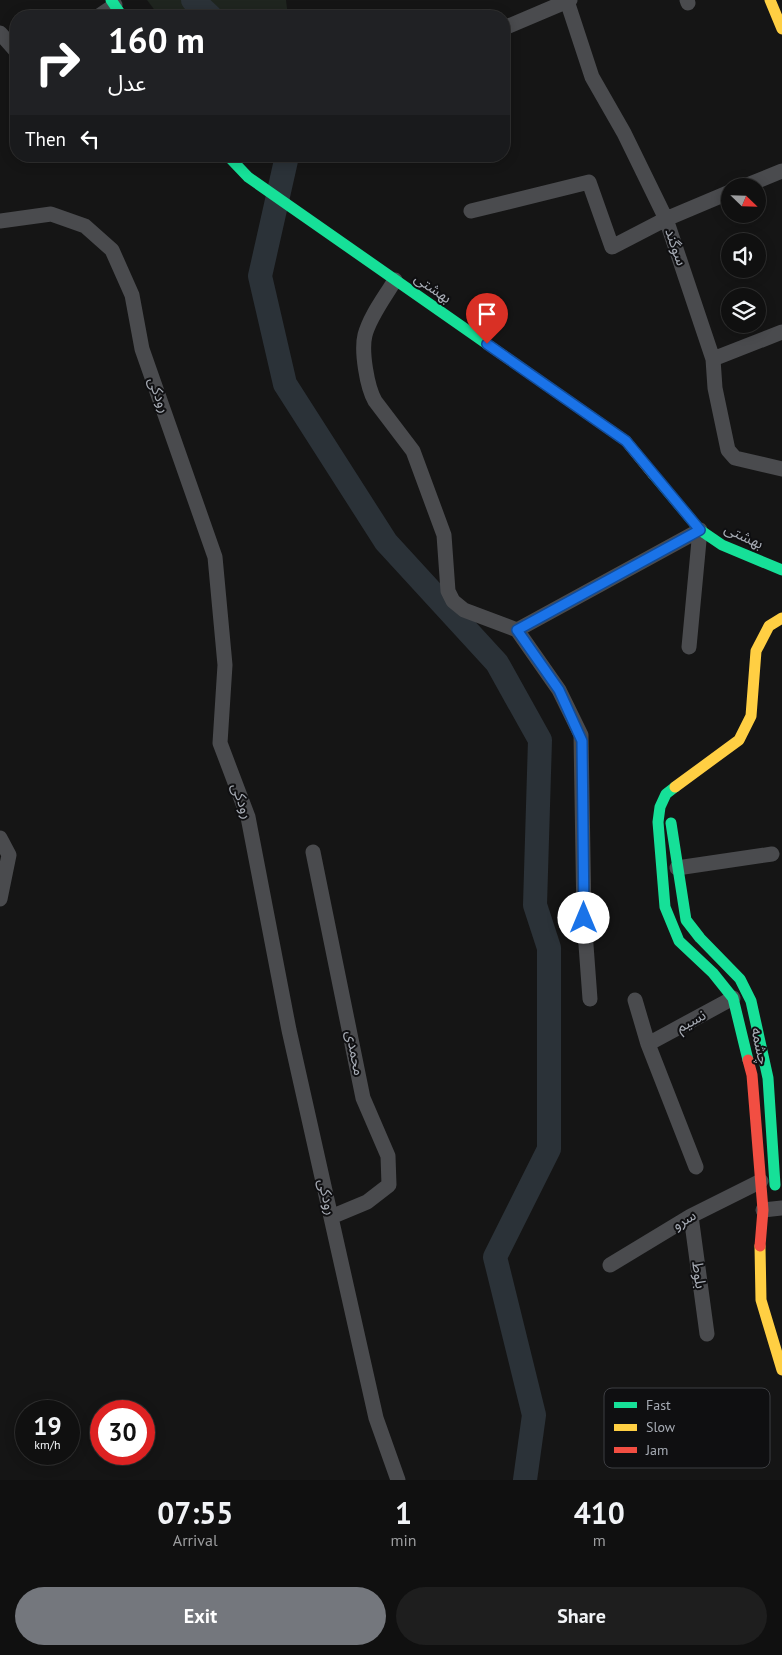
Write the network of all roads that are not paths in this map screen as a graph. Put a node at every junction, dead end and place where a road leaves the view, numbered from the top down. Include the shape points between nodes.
1 (770, 0) edge
2 (569, 1) edge
3 (510, 26) edge
4 (782, 29) edge
5 (0, 33) edge
6 (10, 44) edge
7 (234, 162) edge
8 (782, 170) edge
9 (764, 178) edge
10 (721, 196) edge
11 (471, 210) dead end
12 (666, 219) junction
13 (0, 220) edge
14 (395, 280) junction
15 (782, 332) edge
16 (713, 359) junction
17 (782, 469) edge
18 (700, 530) junction
19 (782, 570) edge
20 (782, 618) edge
21 (517, 630) junction
22 (689, 647) dead end
23 (701, 770) junction
24 (0, 838) edge
25 (313, 852) dead end
26 (772, 854) dead end
27 (677, 868) junction
28 (0, 899) edge
29 (733, 998) junction
30 (590, 999) dead end
31 (635, 1000) dead end
32 (648, 1044) junction
33 (782, 1071) edge
34 (766, 1072) junction
35 (696, 1167) dead end
36 (761, 1181) junction
37 (774, 1212) edge
38 (691, 1216) junction
39 (331, 1217) junction
40 (610, 1265) dead end
41 (776, 1307) dead end
42 (707, 1334) dead end
43 (782, 1369) edge
44 (398, 1480) edge

1 - 4 main road
2 - 3 street
2 - 12 street, سوگند via 592,77
5 - 6 street
7 - 14 main road, بهشتی via 248,177
8 - 9 street
10 - 12 street
11 - 12 street via 589,182 612,247
12 - 16 street, سوگند
13 - 39 street, رودکی via 51,214 85,226 112,250 132,295 142,349 216,557 225,665 220,743 248,817 289,1030
14 - 18 main road, بهشتی via 626,441
14 - 21 street via 364,337 370,392 412,451 444,535 448,591 454,601 464,610
15 - 16 street
16 - 17 street, سوگند via 715,388 728,450 735,458
18 - 19 main road, بهشتی via 722,545
18 - 21 street
18 - 22 street
20 - 23 main road, چشمه via 769,626 756,651 751,716 745,729 739,740
21 - 30 street via 559,690 582,741 584,918
23 - 27 main road, چشمه via 675,807 671,822
23 - 29 main road, چشمه via 666,794 660,807 658,822 665,907 679,941 713,973
24 - 28 street via 9,854
25 - 39 street, محمدی via 364,1098 388,1156 389,1185 367,1202
26 - 27 street
27 - 34 main road, چشمه via 686,920 692,932 732,969 746,990 758,1026
29 - 32 street, نسیم
29 - 36 main road, چشمه via 752,1075
31 - 32 street
32 - 35 street
33 - 34 street
34 - 37 main road, چشمه via 774,1145
36 - 37 main road, چشمه
36 - 38 street, سرو
37 - 43 main road, چشمه via 759,1259 761,1300
38 - 40 street, سرو
38 - 42 street, بلوط
39 - 44 street, رودکی via 376,1418
41 - 43 main road, چشمه

